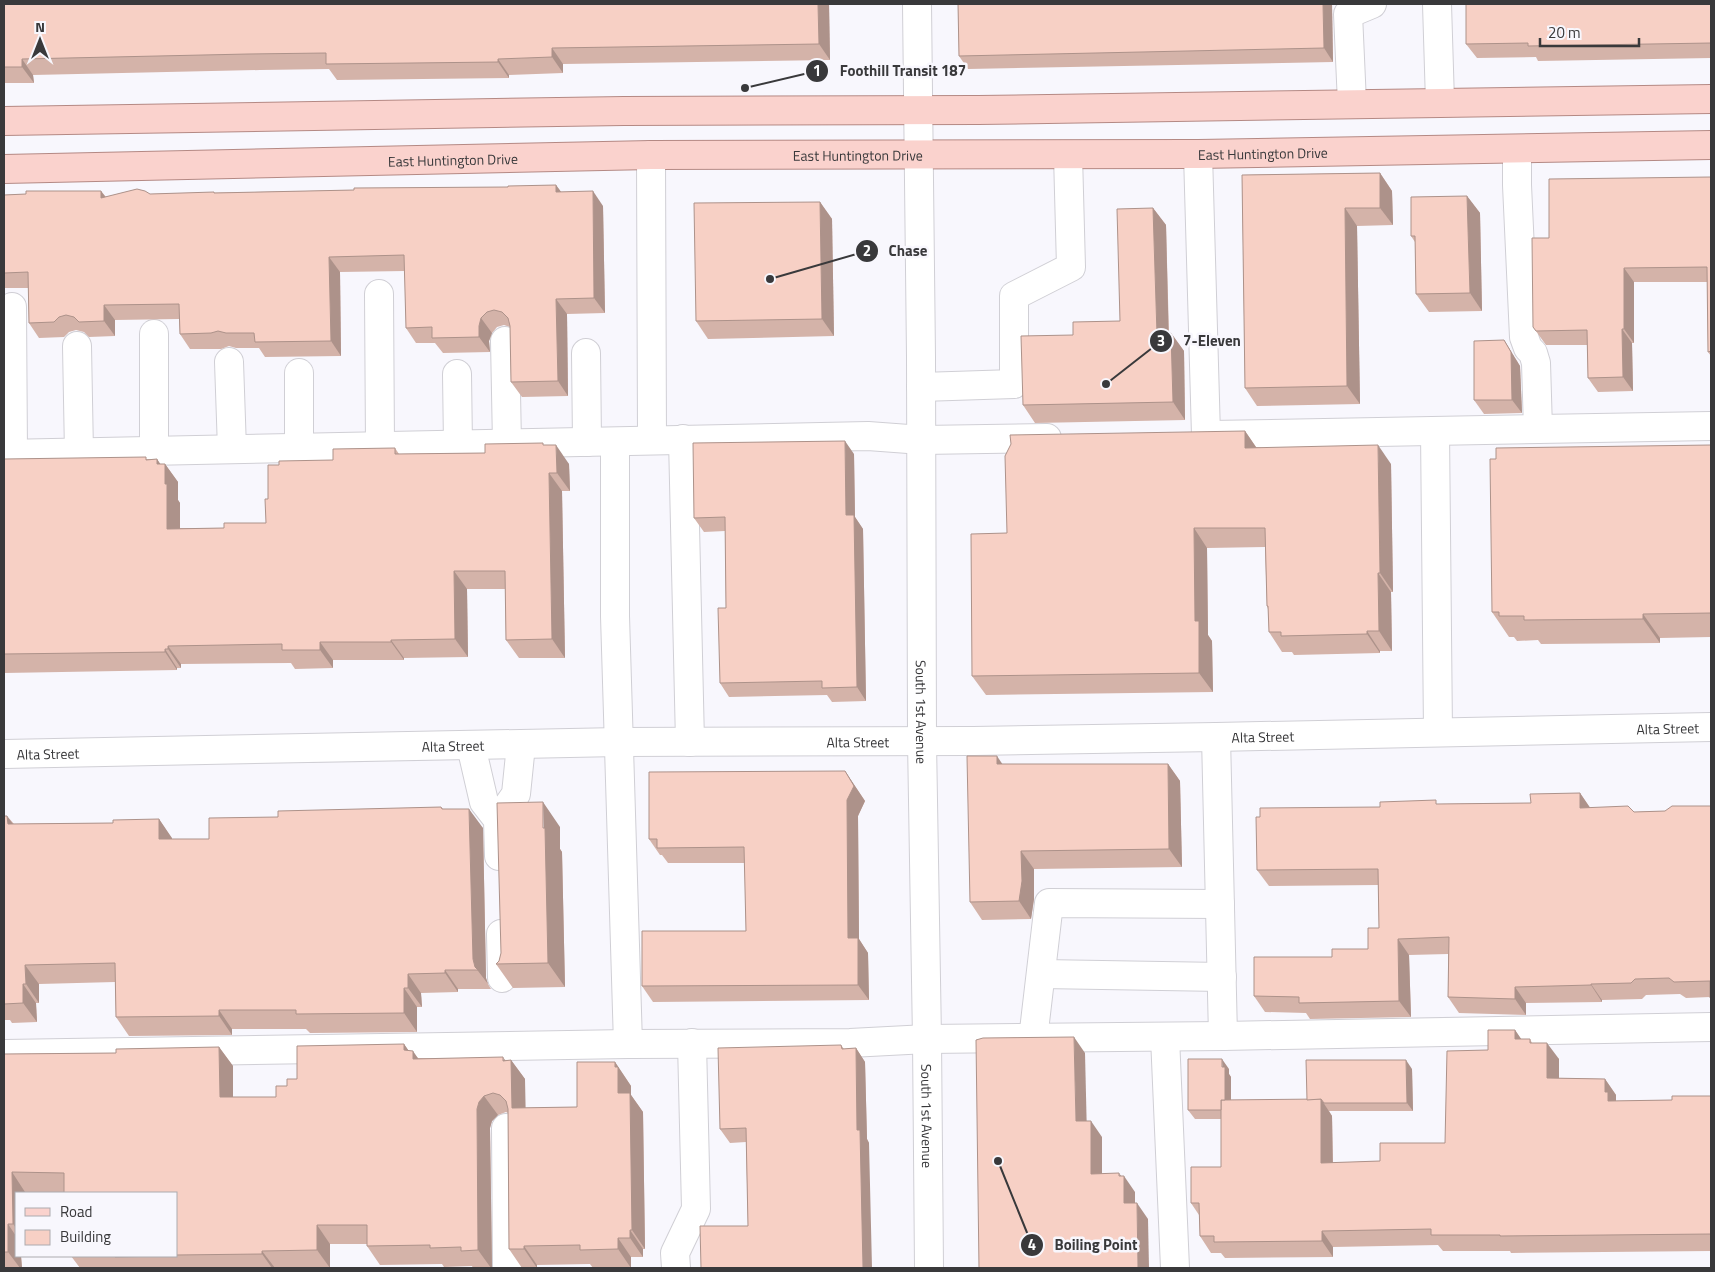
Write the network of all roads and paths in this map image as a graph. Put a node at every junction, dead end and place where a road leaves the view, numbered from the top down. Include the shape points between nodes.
1 (916, 4) edge
2 (1437, 4) edge
3 (1360, 9) edge
4 (1711, 99) edge
5 (1440, 102) junction
6 (1352, 104) junction
7 (919, 111) junction
8 (4, 120) edge
9 (1711, 145) edge
10 (1516, 148) junction
11 (1068, 154) junction
12 (1198, 154) junction
13 (651, 155) junction
14 (919, 155) junction
15 (4, 168) edge
16 (379, 294) dead end
17 (12, 307) dead end
18 (154, 334) dead end
19 (505, 341) edge
20 (77, 346) edge
21 (586, 353) dead end
22 (229, 362) dead end
23 (299, 373) dead end
24 (457, 374) dead end
25 (921, 387) junction
26 (1711, 426) edge
27 (1538, 429) junction
28 (1435, 431) junction
29 (1206, 435) junction
30 (1177, 436) edge
31 (1069, 438) edge
32 (683, 439) junction
33 (652, 440) junction
34 (922, 440) junction
35 (587, 442) junction
36 (614, 442) junction
37 (507, 444) junction
38 (458, 445) junction
39 (380, 446) junction
40 (299, 448) junction
41 (232, 449) junction
42 (154, 451) junction
43 (79, 453) junction
44 (9, 454) edge
45 (1711, 727) edge
46 (1438, 732) junction
47 (1216, 737) junction
48 (922, 741) junction
49 (619, 742) junction
50 (690, 742) junction
51 (521, 745) junction
52 (471, 746) junction
53 (4, 754) edge
54 (498, 820) junction
55 (500, 880) edge
56 (1220, 904) junction
57 (500, 909) edge
58 (1042, 974) junction
59 (1222, 977) junction
60 (502, 978) edge
61 (1711, 1027) edge
62 (1223, 1036) junction
63 (1165, 1037) junction
64 (927, 1039) junction
65 (1033, 1039) junction
66 (692, 1043) junction
67 (628, 1044) junction
68 (4, 1054) edge
69 (506, 1128) edge
70 (507, 1268) edge
71 (676, 1268) edge
72 (929, 1268) edge
73 (1174, 1268) edge

1 - 7 street, South 1st Avenue
2 - 5 street
3 - 6 street via 1351,69
4 - 5 main road
5 - 6 main road
6 - 7 main road
7 - 8 main road via 624,111
7 - 14 street, South 1st Avenue
9 - 10 main road, East Huntington Drive
10 - 12 main road, East Huntington Drive
10 - 27 street via 1524,338 1536,363
11 - 12 main road, East Huntington Drive
11 - 14 main road, East Huntington Drive
11 - 25 street via 1071,267 1014,296 1014,384
12 - 29 street
13 - 14 main road, East Huntington Drive
13 - 15 main road, East Huntington Drive
13 - 33 street
14 - 25 street, South 1st Avenue
16 - 39 street
17 - 44 street
18 - 42 street
19 - 37 street
20 - 43 street
21 - 35 street
22 - 41 street
23 - 40 street
24 - 38 street
25 - 34 street, South 1st Avenue
26 - 27 street
27 - 28 street
28 - 29 street
28 - 46 street
29 - 30 street
31 - 34 street
32 - 33 street
32 - 34 street via 868,436
32 - 50 street
33 - 36 street
34 - 48 street, South 1st Avenue
35 - 36 street
35 - 37 street
36 - 49 street
37 - 38 street
38 - 39 street
39 - 40 street
40 - 41 street
41 - 42 street
42 - 43 street
43 - 44 street
45 - 46 street, Alta Street
46 - 47 street, Alta Street
47 - 48 street, Alta Street
47 - 56 street
48 - 50 street, Alta Street
48 - 64 street, South 1st Avenue
49 - 50 street, Alta Street
49 - 51 street, Alta Street
49 - 67 street
51 - 52 street, Alta Street
51 - 54 street via 516,794
52 - 53 street, Alta Street
52 - 54 street via 484,802
54 - 55 street
56 - 58 street via 1049,903
56 - 59 street
57 - 60 street
58 - 59 street
58 - 65 street
59 - 62 street
61 - 62 street
62 - 63 street
63 - 65 street
63 - 73 street
64 - 65 street
64 - 66 street via 850,1043
64 - 72 street, South 1st Avenue
66 - 67 street
66 - 71 street via 696,1209 675,1253
67 - 68 street
69 - 70 street

